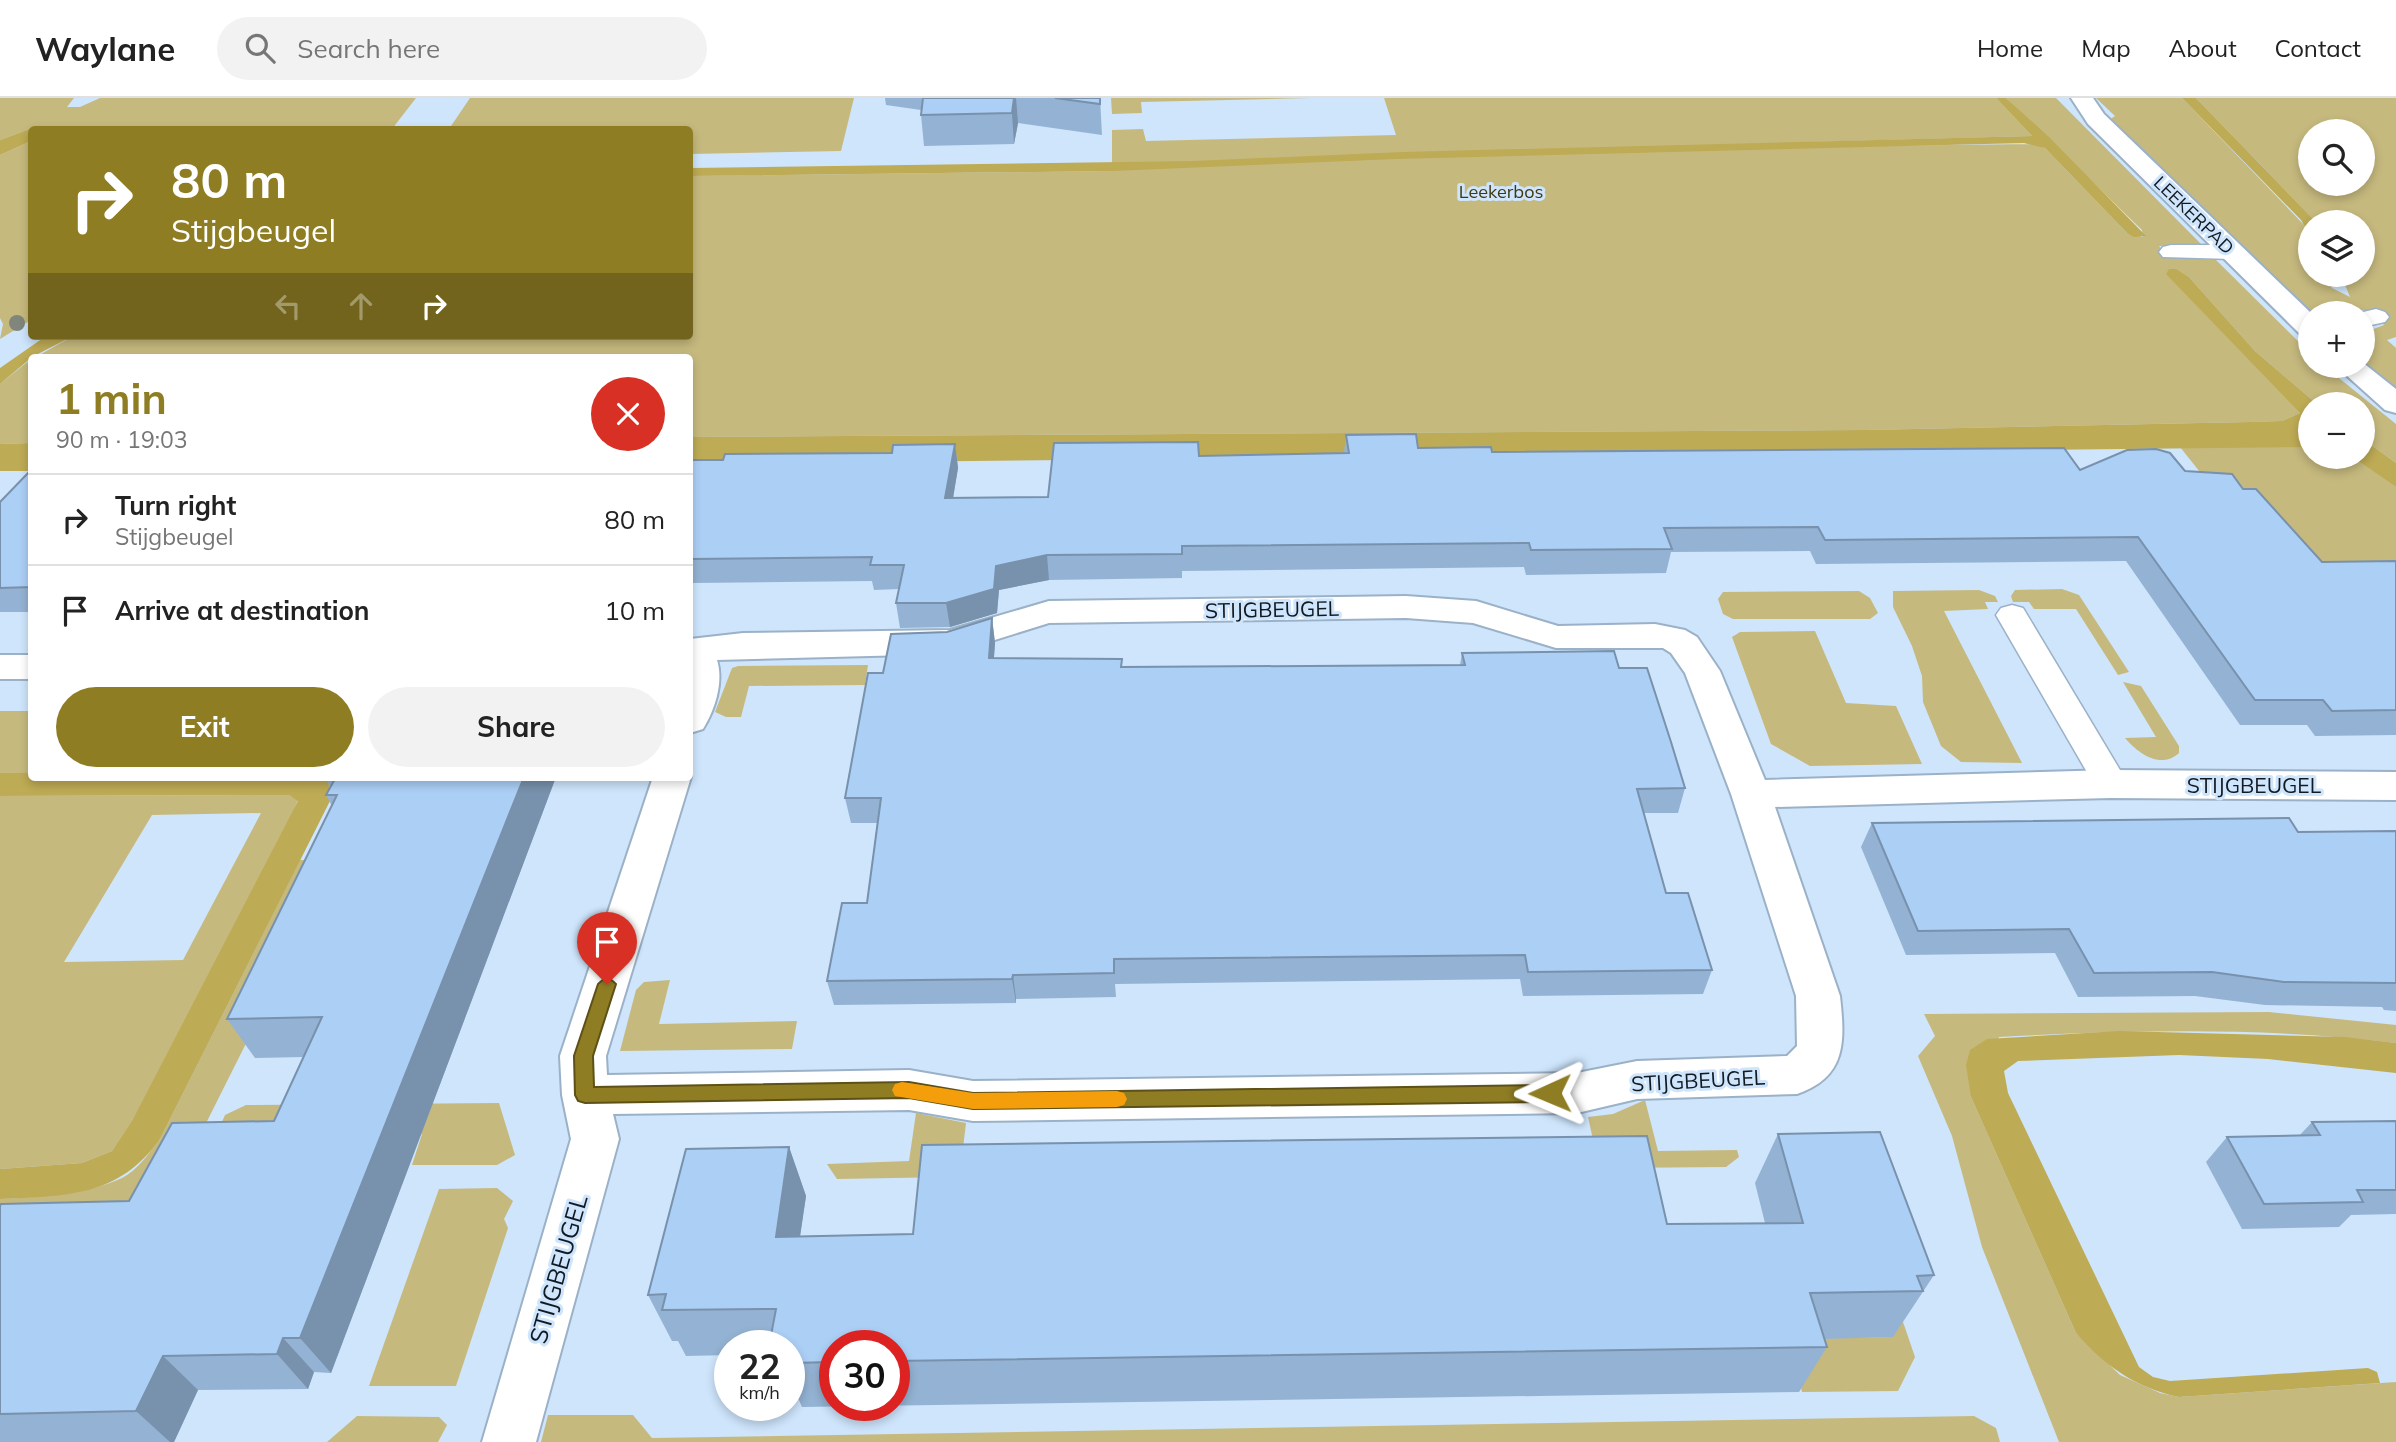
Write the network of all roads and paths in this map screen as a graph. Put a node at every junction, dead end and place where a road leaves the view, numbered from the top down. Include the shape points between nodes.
1 (2082, 98) edge
2 (2171, 252) dead end
3 (2232, 252) junction
4 (2298, 316) edge
5 (2365, 378) edge
6 (2396, 404) edge
7 (2012, 615) dead end
8 (693, 652) edge
9 (693, 653) edge
10 (0, 667) edge
11 (28, 667) edge
12 (693, 710) edge
13 (671, 781) edge
14 (2111, 784) junction
15 (2396, 786) edge
16 (1751, 794) junction
17 (585, 1095) junction
18 (509, 1442) edge

1 - 3 street, LEEKERPAD via 2096,119
2 - 3 lane
3 - 4 street, LEEKERPAD
5 - 6 street
7 - 14 lane
8 - 16 street, STIJGBEUGEL via 743,645 950,642 1049,612 1405,607 1476,612 1556,637 1655,635 1684,645 1698,664
9 - 12 street, STIJGBEUGEL via 702,661
10 - 11 street
13 - 17 street, STIJGBEUGEL via 583,1056
14 - 15 street, STIJGBEUGEL
14 - 16 street, STIJGBEUGEL
16 - 17 street, STIJGBEUGEL via 1818,996 1819,1054 1797,1075 1637,1080 1577,1093 973,1101 909,1090
17 - 18 street, STIJGBEUGEL via 595,1139

